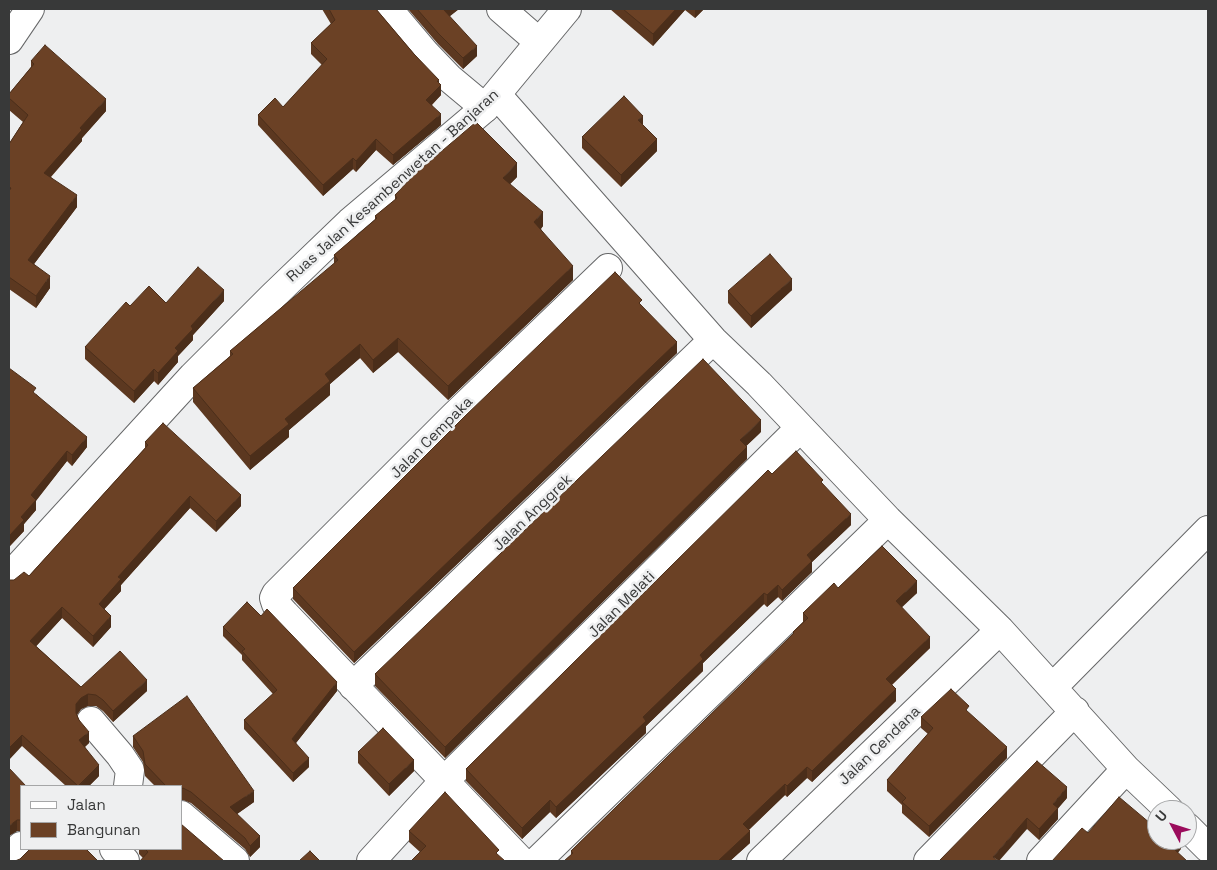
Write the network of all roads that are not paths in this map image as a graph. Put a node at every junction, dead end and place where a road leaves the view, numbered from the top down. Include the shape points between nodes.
1 (30, 9) edge
2 (388, 9) edge
3 (501, 9) edge
4 (567, 9) edge
5 (9, 40) edge
6 (539, 42) junction
7 (491, 101) junction
8 (608, 268) dead end
9 (713, 340) junction
10 (800, 428) junction
11 (888, 520) junction
12 (1208, 530) edge
13 (9, 577) edge
14 (1000, 630) junction
15 (353, 686) junction
16 (1053, 687) junction
17 (1075, 711) junction
18 (91, 721) dead end
19 (1126, 769) junction
20 (136, 781) edge
21 (444, 782) junction
22 (1159, 800) edge
23 (182, 816) edge
24 (1197, 837) edge
25 (20, 847) edge
26 (1208, 848) edge
27 (115, 850) edge
28 (9, 858) edge
29 (125, 861) edge
30 (235, 861) edge
31 (370, 861) edge
32 (522, 861) edge
33 (537, 861) edge
34 (761, 861) edge
35 (928, 861) edge
36 (1041, 861) edge

1 - 5 street
2 - 7 street via 449,78
3 - 6 street
4 - 6 street, Ruas Jalan Kesambenwetan - Banjaran
6 - 7 street, Ruas Jalan Kesambenwetan - Banjaran
7 - 9 street
7 - 13 street, Ruas Jalan Kesambenwetan - Banjaran via 350,222 273,296 193,376
8 - 15 street, Jalan Cempaka via 276,594 276,604
9 - 10 street
9 - 15 street, Jalan Anggrek
10 - 11 street
10 - 21 street, Jalan Melati
11 - 14 street
11 - 33 street
12 - 16 street
14 - 16 street
14 - 34 street, Jalan Cendana
15 - 21 street
16 - 17 street
17 - 19 street
17 - 35 street
18 - 20 street via 120,755
19 - 22 street
19 - 36 street
21 - 31 street, Jalan Melati
21 - 32 street
23 - 30 street
24 - 26 street
25 - 28 street
27 - 29 street

